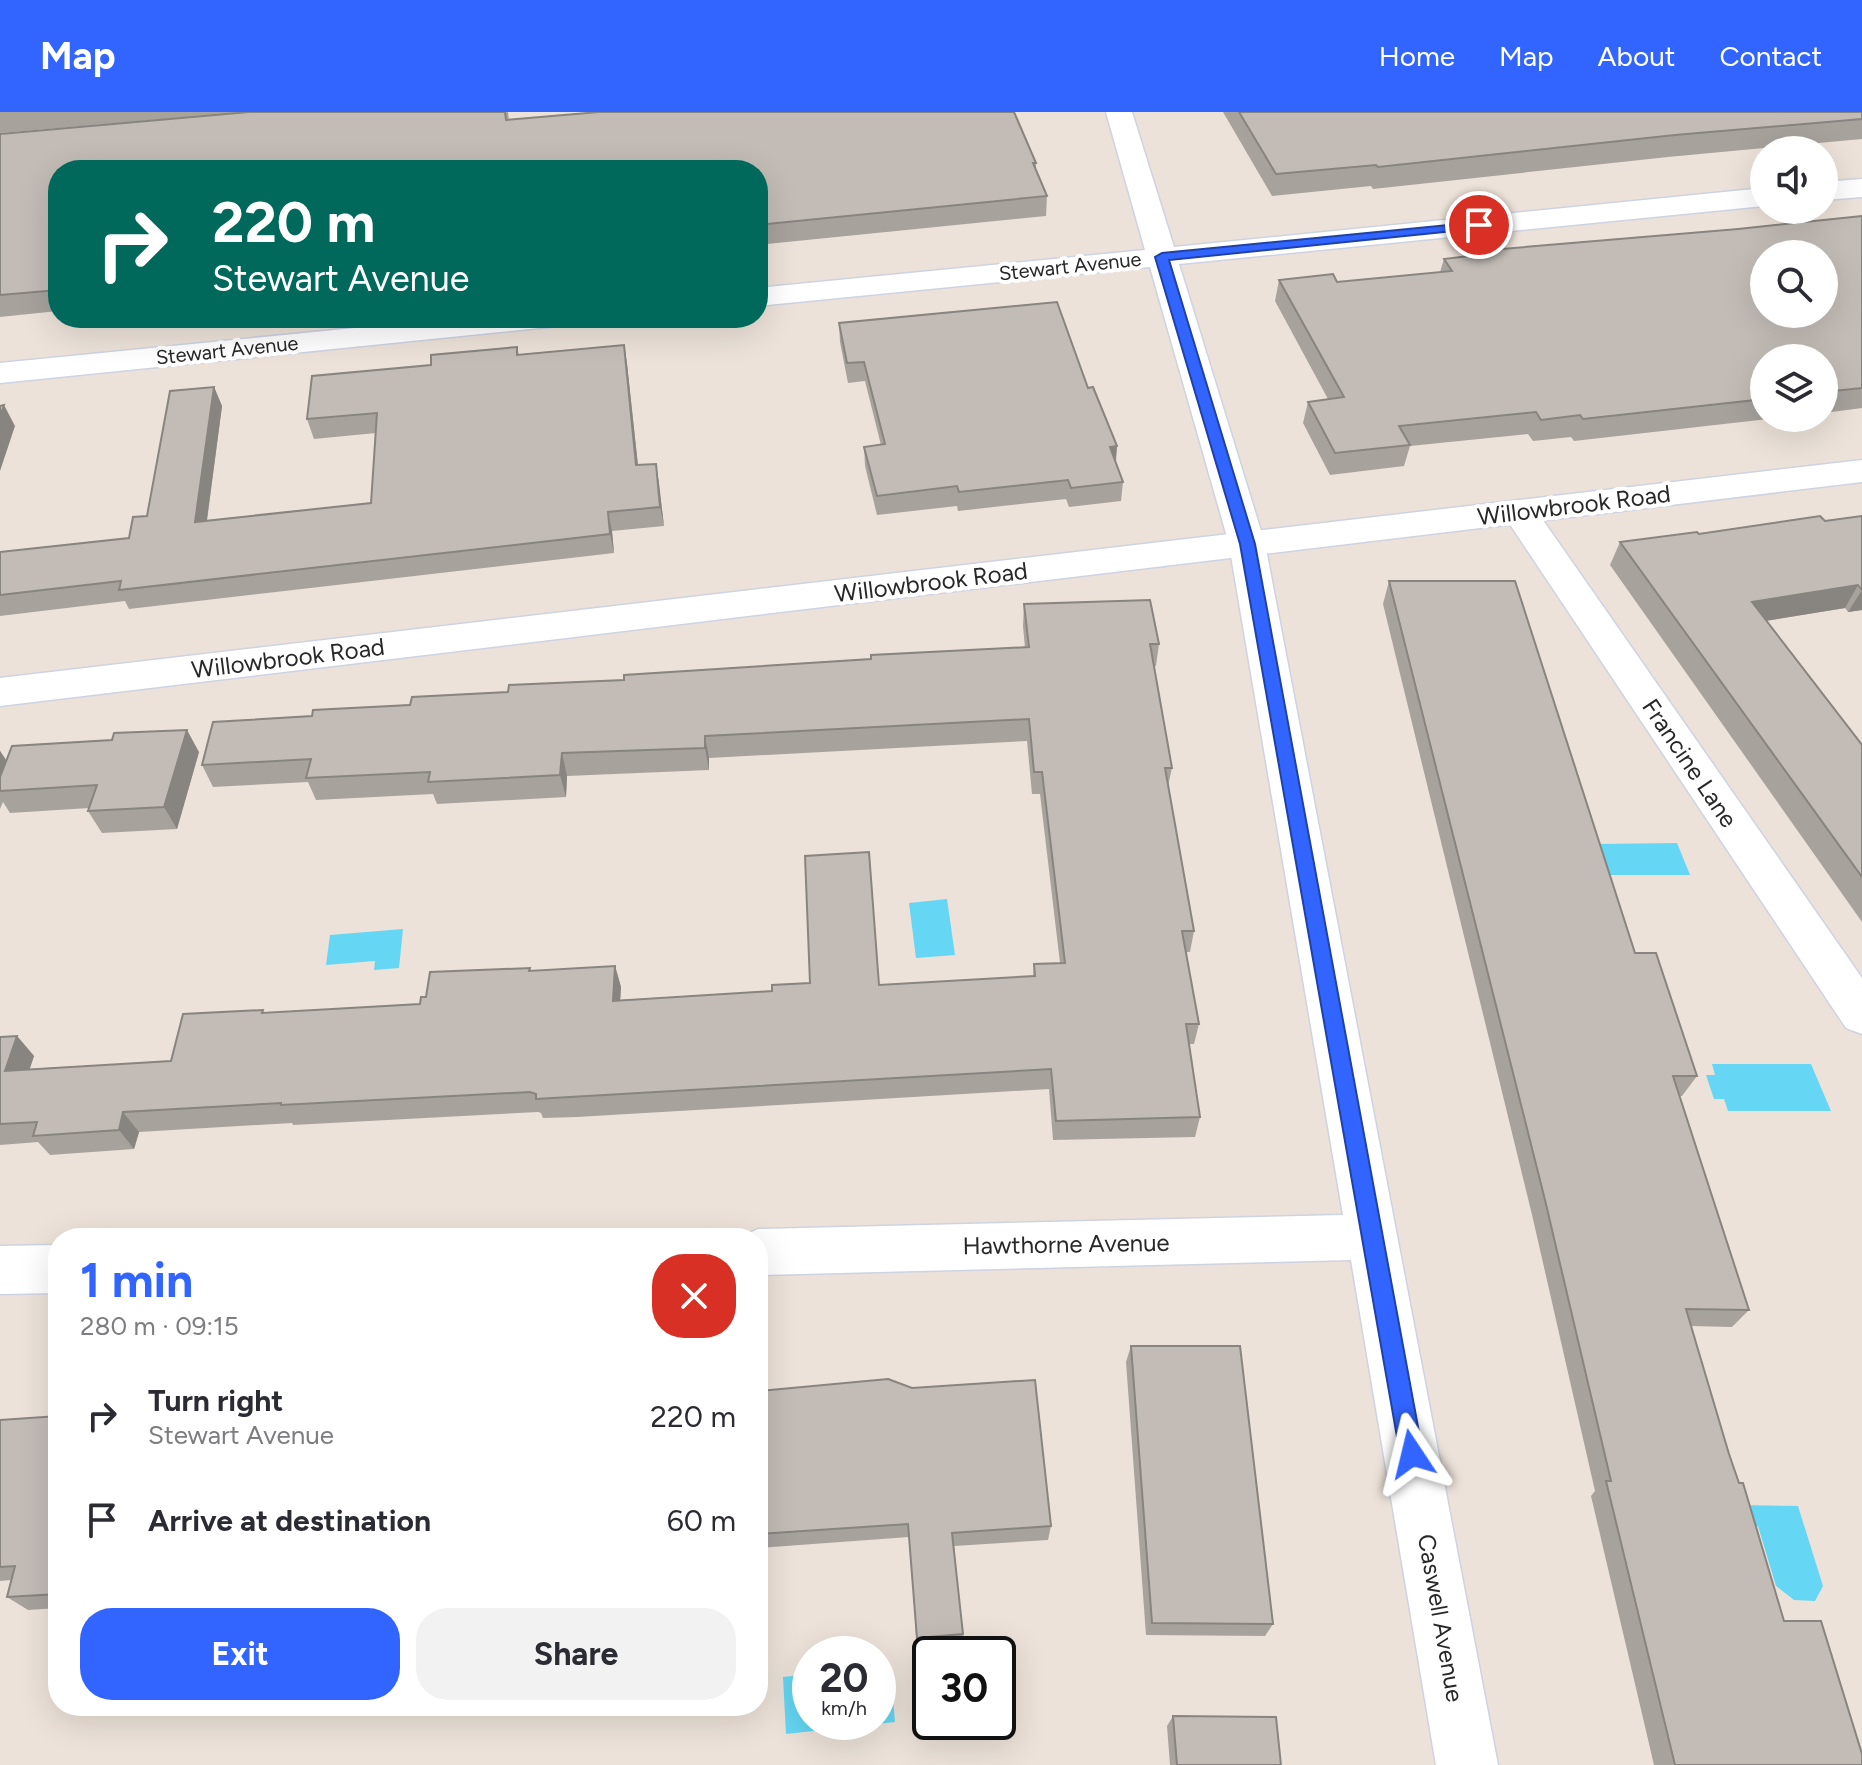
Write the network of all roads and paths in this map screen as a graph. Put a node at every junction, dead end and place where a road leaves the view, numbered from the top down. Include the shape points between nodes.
1 (1119, 112) edge
2 (1862, 188) edge
3 (1838, 190) edge
4 (1750, 198) edge
5 (1162, 257) junction
6 (768, 296) edge
7 (449, 328) edge
8 (0, 373) edge
9 (1862, 471) edge
10 (1519, 511) junction
11 (1247, 544) junction
12 (0, 692) edge
13 (1862, 1015) edge
14 (1373, 1237) junction
15 (768, 1252) edge
16 (48, 1269) edge
17 (0, 1270) edge
18 (1467, 1765) edge

1 - 5 street, Caswell Avenue
2 - 3 street
4 - 5 street, Stewart Avenue
5 - 6 street, Stewart Avenue
5 - 11 street, Caswell Avenue
7 - 8 street, Stewart Avenue
9 - 10 street, Willowbrook Road
10 - 11 street, Willowbrook Road
10 - 13 street, Francine Lane
11 - 12 street, Willowbrook Road
11 - 14 street, Caswell Avenue
14 - 15 street, Hawthorne Avenue
14 - 18 street, Caswell Avenue
16 - 17 street

